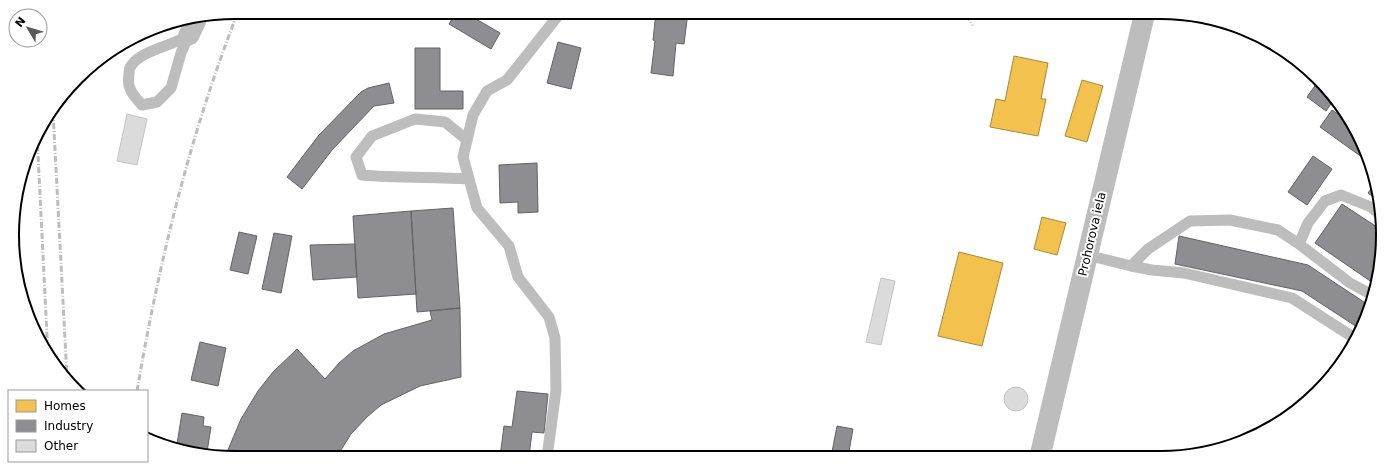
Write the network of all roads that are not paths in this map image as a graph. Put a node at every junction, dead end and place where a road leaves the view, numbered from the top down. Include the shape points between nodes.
1 (555, 19) edge
2 (1143, 19) edge
3 (192, 28) edge
4 (467, 140) junction
5 (469, 179) junction
6 (1374, 210) edge
7 (1299, 244) junction
8 (1087, 255) junction
9 (1131, 266) junction
10 (1368, 293) edge
11 (1351, 336) edge
12 (548, 451) edge
13 (1041, 451) edge

1 - 4 lane via 507,80 487,91 472,115
2 - 8 street, Prohorova iela
3 - 3 lane via 181,41 142,56 130,66 127,81 131,94 142,105 157,102 171,88 181,53
4 - 5 lane via 463,157
4 - 5 lane via 446,122 415,119 372,136 356,157 362,176
5 - 12 lane via 477,208 509,246 518,277 549,317 555,338 556,390
6 - 7 lane via 1341,195 1325,201 1308,223
7 - 9 lane via 1278,230 1230,220 1190,221 1148,249
7 - 10 lane via 1350,283
8 - 9 lane
8 - 13 street, Prohorova iela
9 - 11 lane via 1184,273 1292,298

